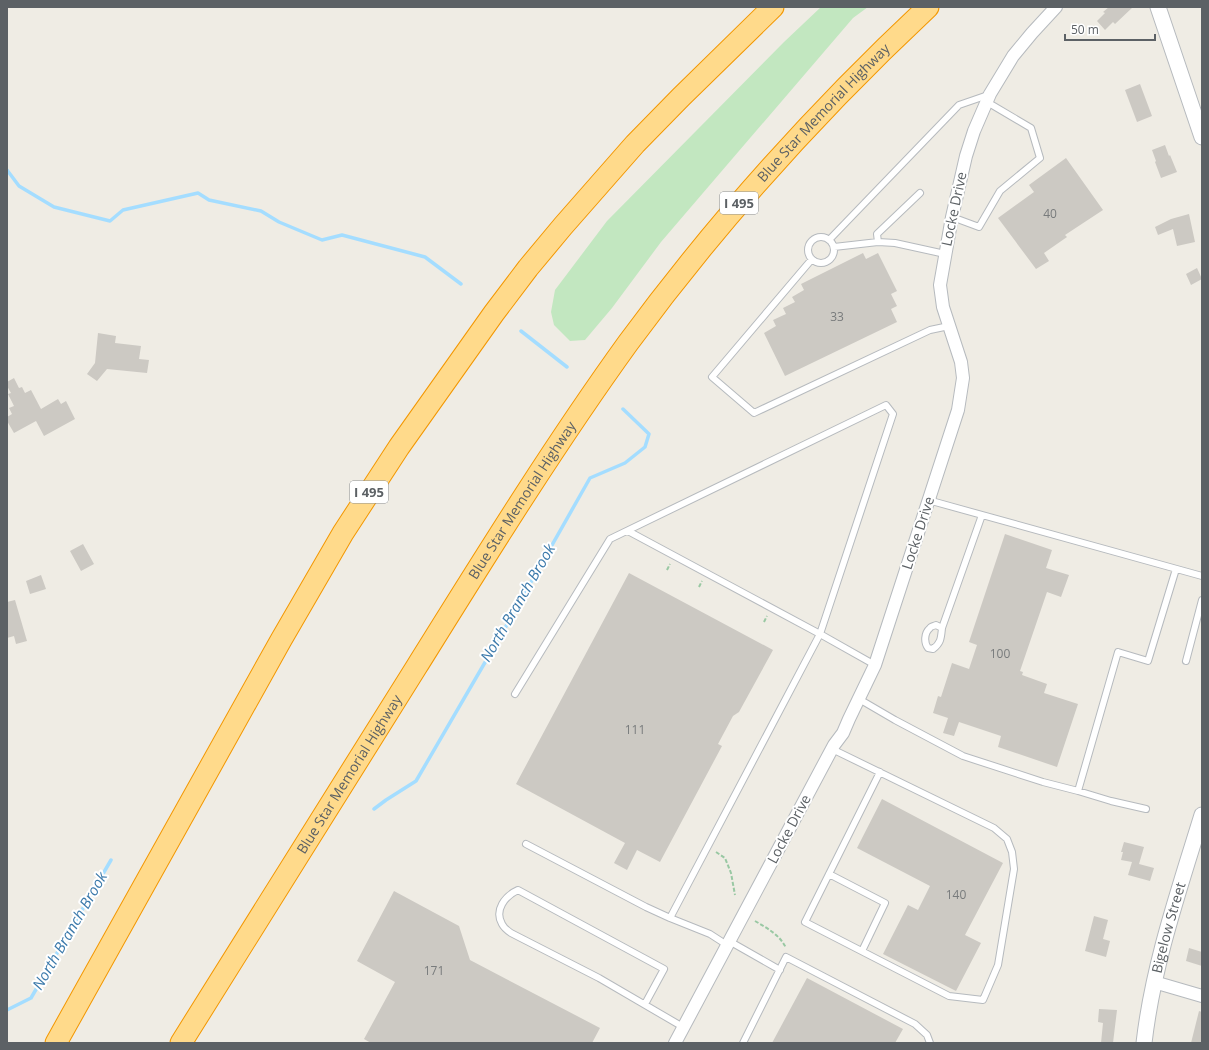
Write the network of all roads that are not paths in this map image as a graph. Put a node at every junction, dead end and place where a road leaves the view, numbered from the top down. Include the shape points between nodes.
1 (773, 7) edge
2 (928, 7) edge
3 (1056, 7) edge
4 (1158, 7) edge
5 (988, 98) junction
6 (1202, 137) edge
7 (920, 193) dead end
8 (952, 217) junction
9 (828, 240) junction
10 (878, 242) junction
11 (834, 247) junction
12 (945, 254) junction
13 (812, 259) junction
14 (949, 326) junction
15 (928, 500) junction
16 (982, 515) junction
17 (628, 531) junction
18 (1176, 569) junction
19 (1202, 576) edge
20 (1202, 600) edge
21 (942, 628) dead end
22 (820, 634) junction
23 (1186, 661) dead end
24 (875, 665) junction
25 (515, 694) dead end
26 (859, 699) junction
27 (832, 749) junction
28 (880, 772) junction
29 (1078, 791) junction
30 (1146, 809) dead end
31 (1202, 815) edge
32 (526, 844) dead end
33 (829, 874) junction
34 (670, 918) junction
35 (728, 943) junction
36 (862, 951) junction
37 (780, 970) junction
38 (1154, 982) junction
39 (1202, 996) edge
40 (645, 1004) junction
41 (683, 1027) junction
42 (56, 1043) edge
43 (181, 1043) edge
44 (675, 1043) edge
45 (742, 1043) edge
46 (930, 1043) edge
47 (1144, 1043) edge

1 - 42 highway, I 495 via 671,107 563,226 494,313 399,447 343,533 281,640
2 - 43 highway, Blue Star Memorial Highway / I 495 via 874,58 762,177 684,269 621,353 514,511
3 - 5 street, Locke Drive via 1013,56
4 - 6 street
5 - 8 street, Locke Drive via 966,156
5 - 8 lane via 1031,128 1040,158 1000,191 979,227
5 - 9 lane via 960,105
7 - 10 lane via 877,234
8 - 12 street, Locke Drive
9 - 11 lane
9 - 13 lane via 822,237 811,243 809,251
10 - 11 lane
10 - 12 lane via 895,243
11 - 13 lane via 834,253 829,260 820,263
12 - 14 street, Locke Drive via 940,285
13 - 14 lane via 712,377 754,413 930,330
14 - 15 street, Locke Drive via 961,362 963,378 958,410
15 - 16 lane
15 - 24 street, Locke Drive
16 - 18 lane
16 - 21 lane
17 - 22 lane
17 - 22 lane via 886,406 893,414
17 - 25 lane via 610,539
18 - 19 lane
18 - 29 lane via 1148,661 1118,652
20 - 23 lane
22 - 24 lane
22 - 34 lane
24 - 26 street, Locke Drive
26 - 27 street, Locke Drive via 843,733
26 - 29 lane via 963,756
27 - 28 lane
27 - 35 street, Locke Drive
28 - 33 lane
28 - 36 lane via 994,828 1007,839 1014,869 998,965 983,1000 949,996
29 - 30 lane
31 - 38 street, Bigelow Street
32 - 34 lane
33 - 36 lane via 885,902
33 - 36 lane via 805,922
34 - 35 lane
35 - 37 lane
35 - 41 street, Locke Drive
37 - 45 lane
37 - 46 lane via 786,957 915,1024 927,1035
38 - 39 street
38 - 47 street, Bigelow Street
40 - 40 lane via 511,933 503,926 500,918 500,908 504,900 510,893 518,890 664,970
40 - 41 lane
41 - 44 street, Locke Drive

